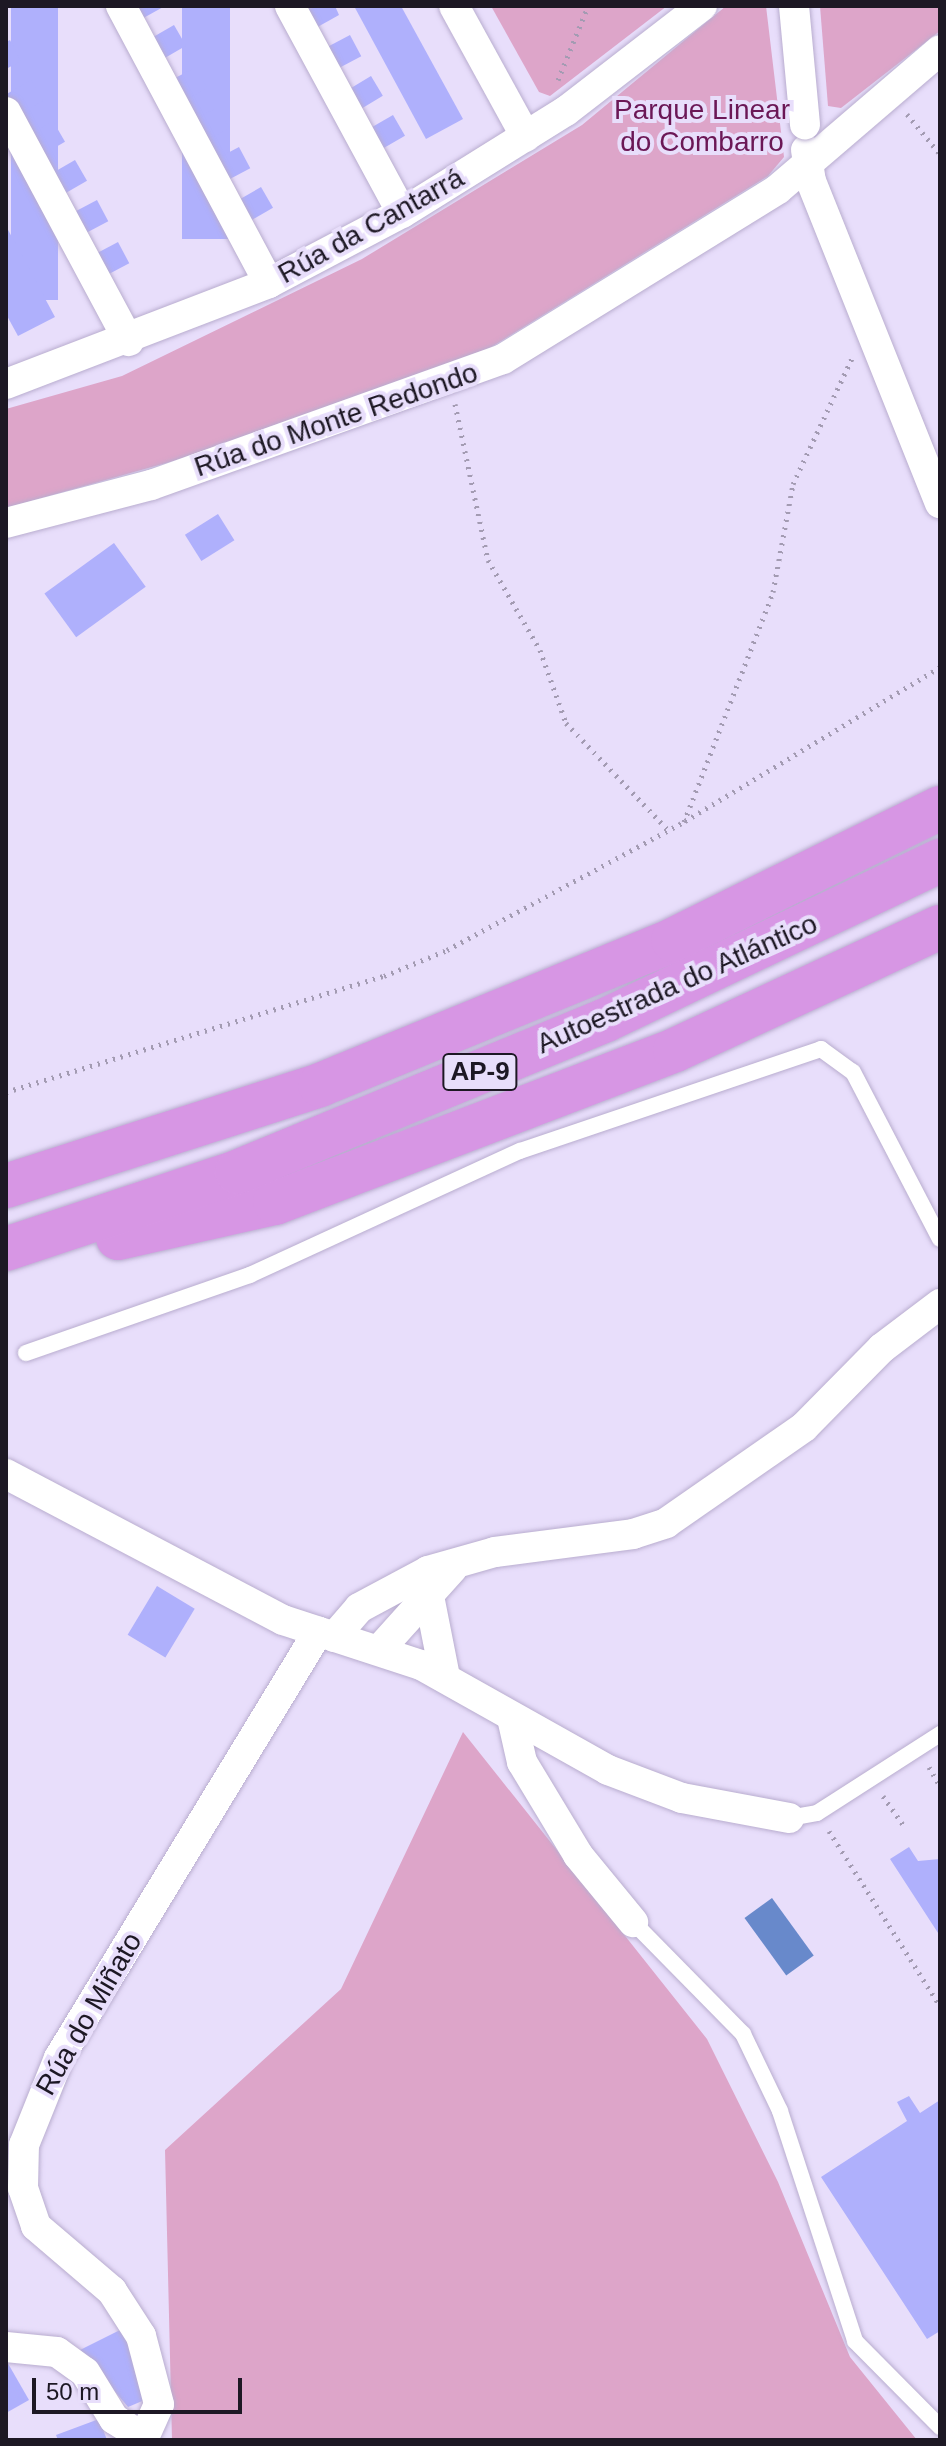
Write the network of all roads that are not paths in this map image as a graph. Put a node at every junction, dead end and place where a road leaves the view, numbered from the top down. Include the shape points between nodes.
1 (121, 6) edge
2 (290, 6) edge
3 (454, 6) edge
4 (702, 6) edge
5 (794, 6) edge
6 (940, 50) edge
7 (6, 112) edge
8 (526, 137) junction
9 (807, 166) junction
10 (402, 213) junction
11 (269, 283) junction
12 (129, 341) junction
13 (6, 384) edge
14 (940, 503) edge
15 (6, 523) edge
16 (940, 786) edge
17 (940, 808) edge
18 (940, 861) edge
19 (940, 927) edge
20 (479, 1020) junction
21 (6, 1186) edge
22 (940, 1239) edge
23 (6, 1249) edge
24 (6, 1262) edge
25 (940, 1304) edge
26 (26, 1353) dead end
27 (6, 1474) edge
28 (460, 1563) junction
29 (428, 1591) junction
30 (326, 1634) junction
31 (379, 1650) junction
32 (445, 1677) junction
33 (512, 1718) junction
34 (940, 1734) edge
35 (803, 1816) joint
36 (633, 1922) joint
37 (6, 2347) edge
38 (940, 2427) edge
39 (143, 2438) edge

1 - 11 street
2 - 10 street
3 - 8 street
4 - 8 street, Rúa da Cantarrá
5 - 9 street, bridge
6 - 9 street, Rúa do Monte Redondo
7 - 12 street
8 - 10 street, Rúa da Cantarrá
9 - 14 street
9 - 15 street, Rúa do Monte Redondo via 594,304 450,383 151,485
10 - 11 street, Rúa da Cantarrá
11 - 12 street, Rúa da Cantarrá
12 - 13 street, Rúa da Cantarrá
16 - 20 highway
17 - 20 highway, Autoestrada do Atlántico / AP-9 via 673,940
18 - 23 highway, Autoestrada do Atlántico / AP-9 via 591,1026 237,1172
19 - 24 highway via 675,1050 275,1203
20 - 21 highway, Autoestrada do Atlántico / AP-9 via 320,1085
22 - 26 lane via 853,1072 821,1049 520,1151 250,1275
25 - 28 street, Rúa do Miñato via 882,1348 804,1427 666,1523
27 - 30 street
28 - 29 street
28 - 30 street, Rúa do Miñato via 378,1595
29 - 31 street
29 - 32 street
30 - 31 street
30 - 39 street, Rúa do Miñato via 59,2058 24,2145 23,2188 36,2226 112,2291 141,2336 159,2404
31 - 32 street
32 - 33 street
33 - 35 street via 649,1787
33 - 36 street via 522,1762 578,1855
34 - 35 lane
36 - 38 lane via 743,2034 780,2111 855,2341
37 - 39 street, Rúa do Miñato via 57,2352 85,2372 114,2419

